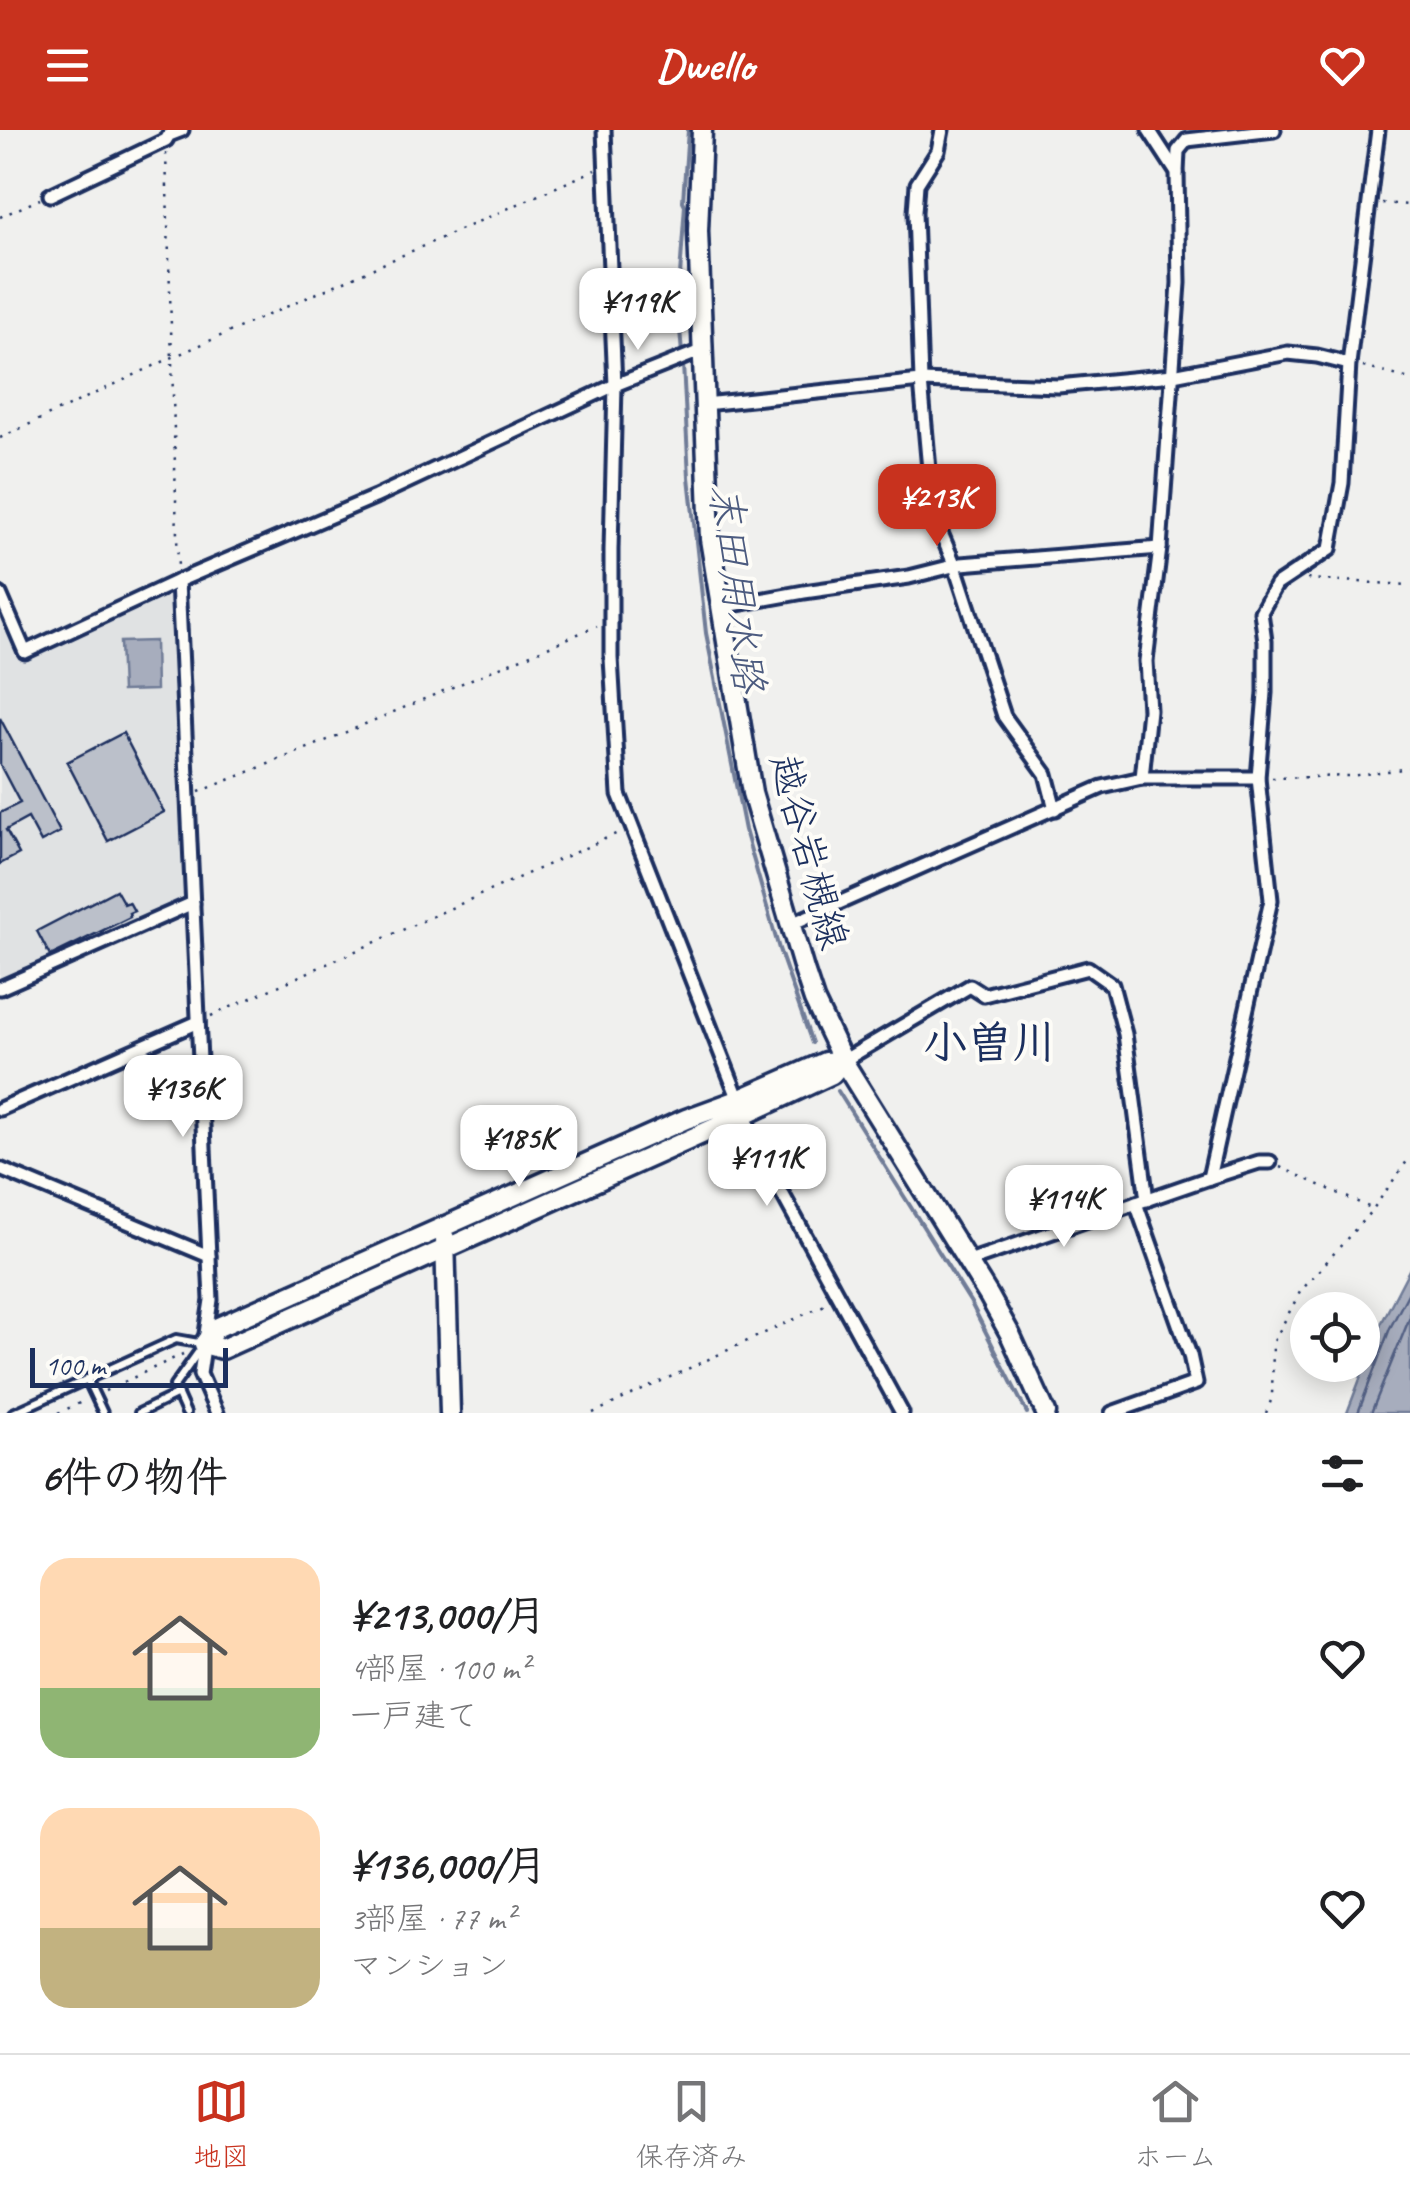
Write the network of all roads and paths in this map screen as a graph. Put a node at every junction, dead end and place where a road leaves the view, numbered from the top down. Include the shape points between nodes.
1 (182, 130) edge
2 (604, 130) edge
3 (702, 130) edge
4 (942, 130) edge
5 (1149, 130) edge
6 (1274, 130) edge
7 (1378, 130) edge
8 (1245, 132) edge
9 (166, 140) junction
10 (605, 165) junction
11 (1177, 174) junction
12 (50, 194) joint
13 (1369, 202) junction
14 (1410, 204) edge
15 (0, 217) edge
16 (689, 355) junction
17 (173, 357) junction
18 (1349, 364) junction
19 (1173, 376) junction
20 (1410, 379) edge
21 (921, 381) junction
22 (615, 385) junction
23 (705, 404) junction
24 (0, 438) edge
25 (1160, 548) junction
26 (955, 566) junction
27 (1284, 577) junction
28 (178, 581) junction
29 (1410, 585) edge
30 (0, 594) edge
31 (721, 607) junction
32 (611, 620) junction
33 (1410, 768) edge
34 (1142, 778) junction
35 (1258, 778) junction
36 (188, 796) junction
37 (1055, 809) junction
38 (634, 826) junction
39 (193, 902) junction
40 (789, 925) junction
41 (0, 988) edge
42 (198, 1022) junction
43 (843, 1061) junction
44 (741, 1108) junction
45 (0, 1109) edge
46 (1410, 1157) edge
47 (1270, 1162) joint
48 (0, 1169) edge
49 (1209, 1178) junction
50 (1142, 1202) junction
51 (1372, 1209) junction
52 (444, 1227) junction
53 (445, 1249) junction
54 (209, 1256) junction
55 (969, 1262) junction
56 (839, 1298) junction
57 (204, 1344) junction
58 (87, 1379) junction
59 (178, 1394) junction
60 (96, 1396) junction
61 (14, 1413) edge
62 (58, 1413) edge
63 (104, 1413) edge
64 (139, 1413) edge
65 (186, 1413) edge
66 (217, 1413) edge
67 (450, 1413) edge
68 (593, 1413) edge
69 (902, 1413) edge
70 (1046, 1413) edge
71 (1112, 1413) edge
72 (1266, 1413) edge

1 - 9 street
2 - 10 street
3 - 16 street, 越谷岩槻線
4 - 21 street via 938,151 917,184
5 - 11 street
6 - 8 street
7 - 13 street
8 - 11 street via 1187,140 1178,151
9 - 12 street
9 - 17 path
10 - 17 path
10 - 22 street
11 - 19 street
12 - 15 path
13 - 14 path
13 - 18 street
16 - 22 street
16 - 23 street, 越谷岩槻線
17 - 24 path
17 - 28 path
18 - 19 street via 1288,354
18 - 20 path
18 - 27 street via 1342,483 1330,549
19 - 21 street via 1058,386
19 - 25 street
21 - 23 street
21 - 26 street via 933,514
22 - 28 street
22 - 32 street
23 - 31 street, 越谷岩槻線 via 710,539
25 - 26 street
25 - 34 street via 1146,661
26 - 31 street
26 - 37 street via 1004,716 1046,774
27 - 29 path
27 - 35 street via 1261,612 1265,693
28 - 30 street via 25,652
28 - 36 street
31 - 40 street, 越谷岩槻線 via 752,793
32 - 36 path
32 - 38 street via 619,794
33 - 35 path
34 - 35 street
34 - 37 street
35 - 49 street via 1271,900
36 - 39 street
37 - 40 street
38 - 42 path
38 - 44 street
39 - 41 street
39 - 42 street
40 - 43 street, 越谷岩槻線
42 - 45 street
42 - 54 street
43 - 44 street via 825,1062
43 - 50 street via 970,986 984,995 1088,968 1112,985 1125,1034
43 - 55 street, 越谷岩槻線
44 - 52 street via 686,1119
44 - 53 street
44 - 56 street
46 - 51 path
47 - 49 street
47 - 51 path
48 - 54 street
49 - 50 street
50 - 55 street
50 - 71 street via 1196,1383
51 - 72 path via 1300,1292 1273,1343
52 - 53 street
52 - 57 street via 216,1328
53 - 57 street via 222,1349
53 - 67 street
54 - 57 street
55 - 70 street, 越谷岩槻線
56 - 68 path
56 - 69 street
57 - 58 lane via 176,1339
57 - 59 lane via 174,1386
57 - 60 path
57 - 66 street via 200,1374
58 - 60 lane
58 - 61 lane
59 - 64 lane
59 - 65 lane
60 - 62 path
60 - 63 lane

